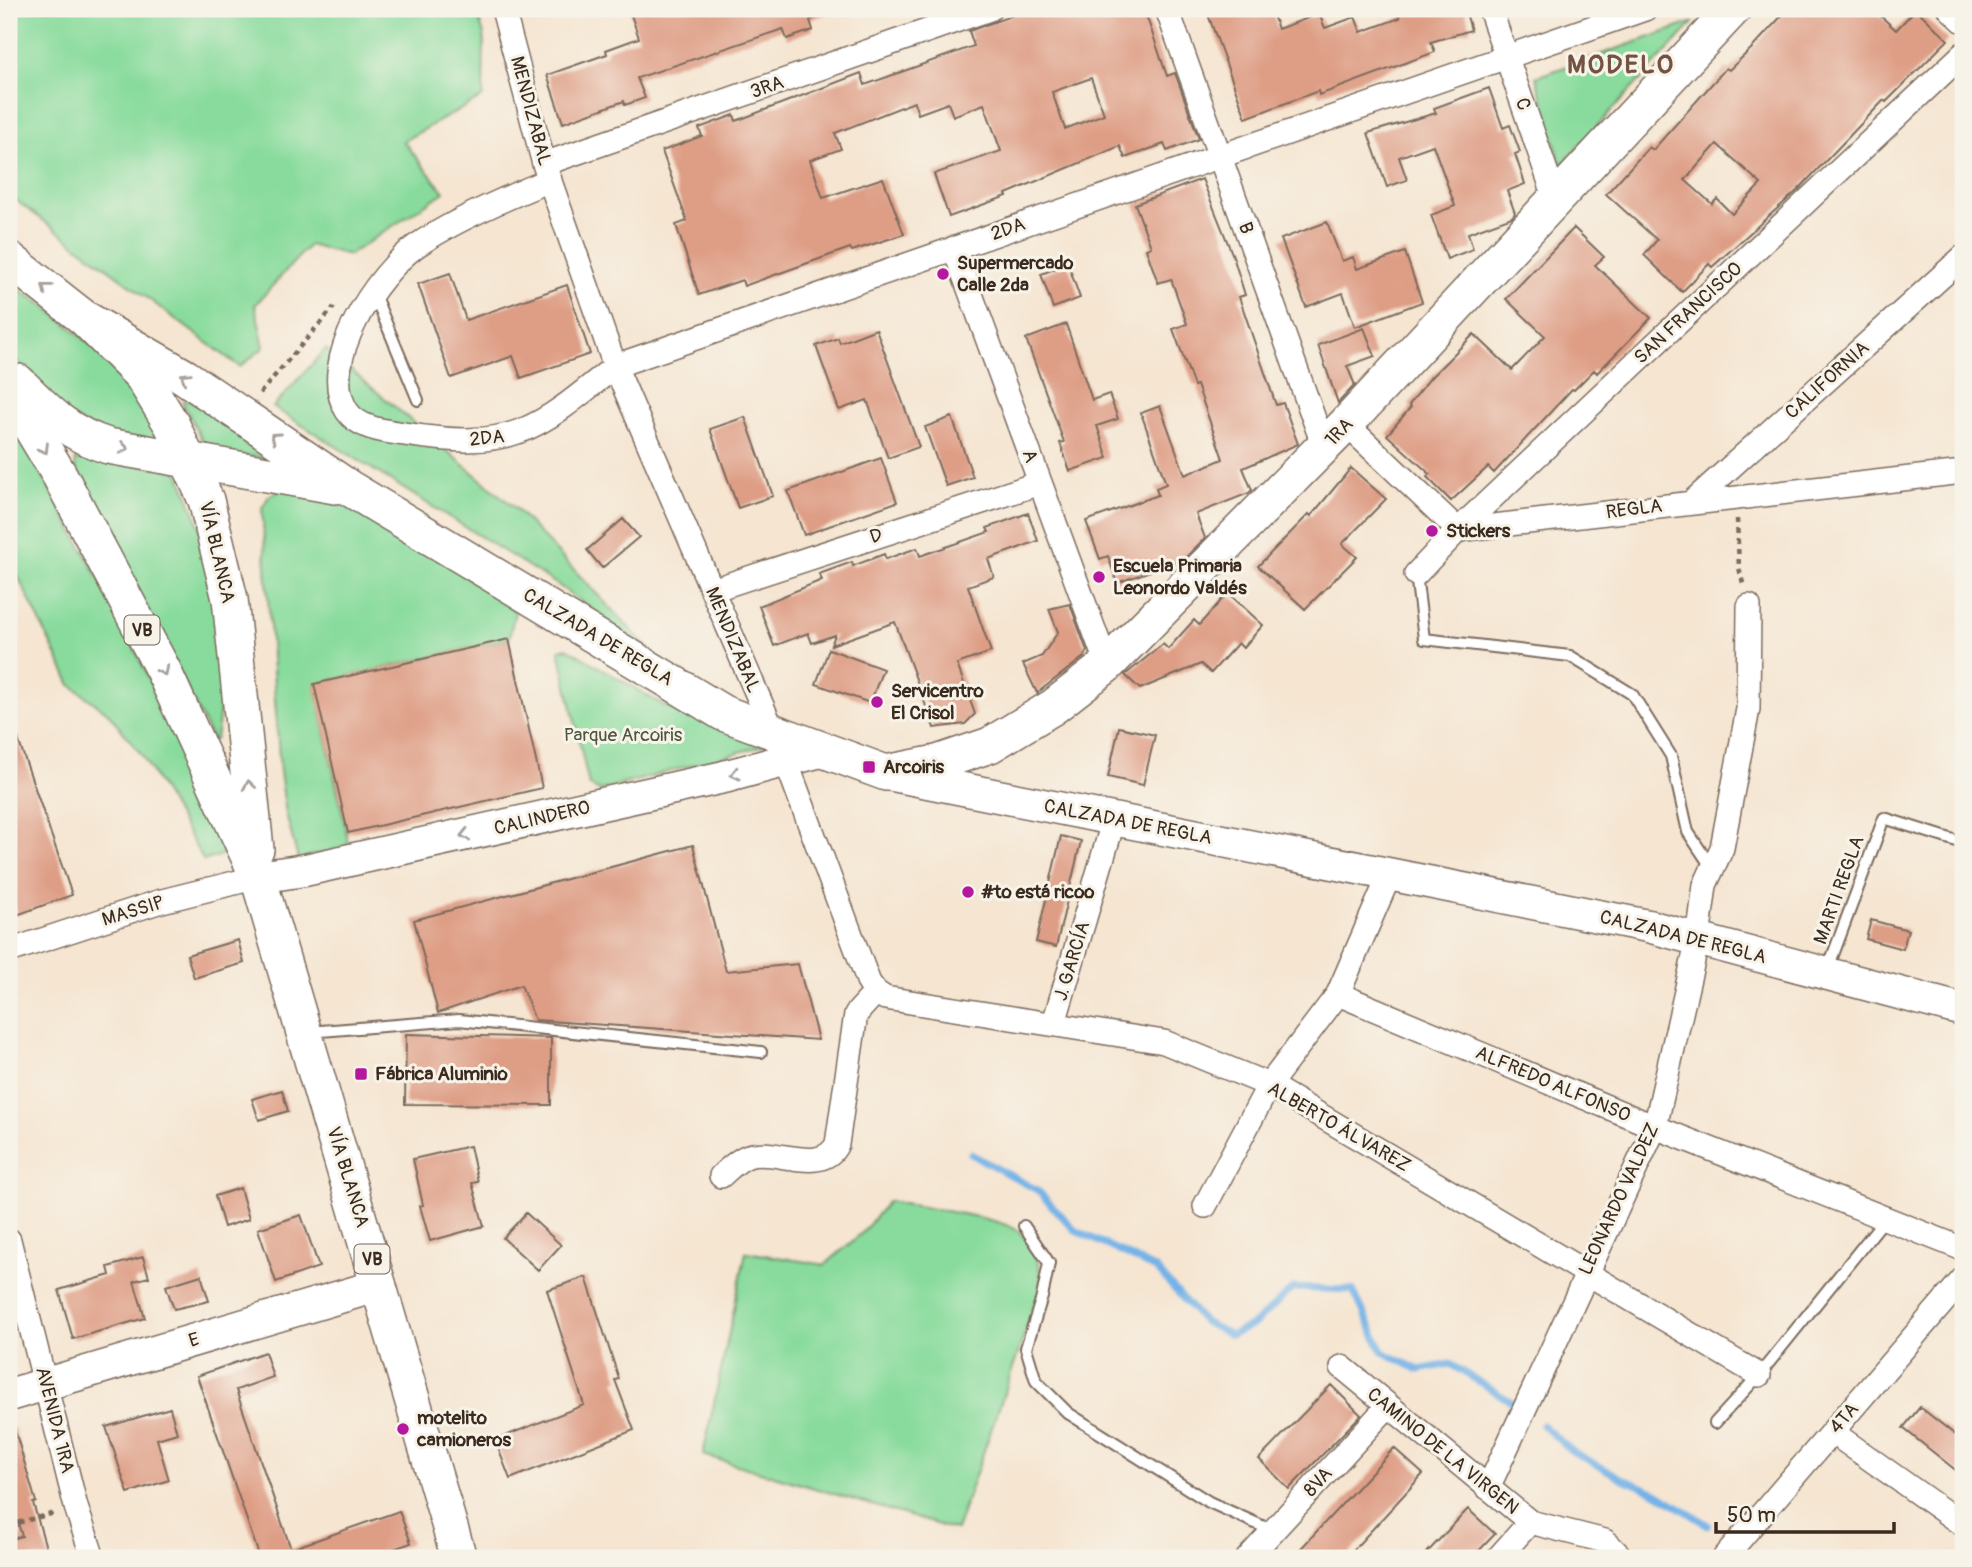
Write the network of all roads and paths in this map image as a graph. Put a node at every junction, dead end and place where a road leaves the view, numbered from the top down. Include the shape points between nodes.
1 (503, 9) edge
2 (990, 9) edge
3 (1167, 9) edge
4 (1490, 9) edge
5 (1645, 9) edge
6 (1733, 9) edge
7 (1950, 9) edge
8 (1963, 22) edge
9 (1963, 54) edge
10 (1506, 58) junction
11 (1220, 157) junction
12 (547, 172) junction
13 (1556, 200) junction
14 (954, 248) junction
15 (1963, 257) edge
16 (9, 259) edge
17 (373, 291) junction
18 (84, 318) junction
19 (615, 366) junction
20 (9, 373) edge
21 (9, 391) edge
22 (418, 400) dead end
23 (346, 410) joint
24 (1335, 436) junction
25 (1963, 453) edge
26 (188, 460) junction
27 (1963, 472) edge
28 (278, 475) junction
29 (1938, 475) junction
30 (1040, 483) junction
31 (349, 488) junction
32 (1737, 497) junction
33 (1691, 503) junction
34 (1458, 530) junction
35 (216, 533) junction
36 (1416, 574) joint
37 (712, 590) junction
38 (1749, 607) joint
39 (1107, 665) junction
40 (779, 746) junction
41 (887, 773) junction
42 (1114, 819) junction
43 (1963, 844) edge
44 (1712, 869) junction
45 (1390, 874) junction
46 (258, 877) junction
47 (1698, 939) junction
48 (9, 951) edge
49 (1826, 973) junction
50 (876, 992) junction
51 (1338, 994) junction
52 (1963, 1010) edge
53 (1054, 1023) junction
54 (302, 1032) junction
55 (761, 1052) dead end
56 (1269, 1085) junction
57 (1655, 1127) junction
58 (721, 1177) dead end
59 (1205, 1206) dead end
60 (1884, 1220) junction
61 (1024, 1226) dead end
62 (9, 1240) edge
63 (1963, 1249) edge
64 (1585, 1274) junction
65 (1963, 1279) edge
66 (380, 1285) junction
67 (1342, 1367) dead end
68 (1759, 1375) junction
69 (46, 1384) junction
70 (9, 1395) edge
71 (1388, 1406) junction
72 (1715, 1423) dead end
73 (1832, 1432) junction
74 (1488, 1488) junction
75 (76, 1507) junction
76 (1530, 1522) junction
77 (9, 1525) edge
78 (1963, 1525) edge
79 (1273, 1531) junction
80 (93, 1558) edge
81 (459, 1558) edge
82 (1248, 1558) edge
83 (1498, 1558) edge
84 (1622, 1558) edge
85 (1724, 1558) edge

1 - 12 street, MENDIZABAL
2 - 12 street, 3RA
3 - 11 street, B
4 - 10 street, C
5 - 10 street, 2DA
6 - 13 main road, 1RA
7 - 8 street
9 - 34 street, SAN FRANCISCO
10 - 11 street, 2DA
10 - 13 street, C
11 - 14 street, 2DA
11 - 24 street, B
12 - 17 street, 3RA via 414,247
12 - 19 street, MENDIZABAL
13 - 24 main road, 1RA
14 - 19 street, 2DA
14 - 30 street, A
15 - 33 street, CALIFORNIA
18 -> 16 main road, VÍA BLANCA / VB
17 - 22 lane
17 - 23 street, 3RA via 340,360
18 - 26 main road, VÍA BLANCA / VB via 142,376
31 -> 18 main road, CALZADA DE REGLA via 186,377
19 - 23 street, 2DA via 561,411 530,428 476,442 378,430 355,420
19 - 37 street, MENDIZABAL
20 -> 26 main road via 82,438
21 -> 46 main road, VÍA BLANCA / VB via 60,476 163,670
24 - 34 street
24 - 39 main road, 1RA
25 - 29 street
26 - 28 main road
26 - 35 main road, VÍA BLANCA / VB
27 - 29 street, REGLA
28 - 31 main road
28 - 35 main road via 250,482 235,492 219,516
29 - 32 street, REGLA
30 - 37 street, D
30 - 39 street, A
31 - 40 main road, CALZADA DE REGLA
32 - 33 street, REGLA
32 - 38 path via 1739,568
33 - 34 street, REGLA
34 - 36 street, SAN FRANCISCO
46 -> 35 main road, VÍA BLANCA / VB via 230,599
36 - 44 lane via 1424,639 1570,656 1632,694 1671,756 1688,832
37 - 40 street, MENDIZABAL
38 - 44 street, LEONARDO VALDEZ via 1748,709 1722,848
39 - 41 main road, 1RA via 1052,707 990,745
40 - 41 main road, CALZADA DE REGLA via 824,750
40 -> 46 main road, CALINDERO via 305,870
40 - 50 street, MENDIZABAL
41 - 42 main road, CALZADA DE REGLA
42 - 45 main road, CALZADA DE REGLA
42 - 53 street, J. GARCÍA
43 - 49 lane, MARTI REGLA via 1884,818
44 - 47 street, LEONARDO VALDEZ via 1705,885
45 - 47 main road, CALZADA DE REGLA
45 - 51 street
46 - 48 street, MASSIP via 158,902
46 - 54 main road, VÍA BLANCA / VB
47 - 49 main road, CALZADA DE REGLA
47 - 57 street, LEONARDO VALDEZ
49 - 52 main road, CALZADA DE REGLA
50 - 53 street, ALBERTO ÁLVAREZ via 885,998
50 - 58 street via 856,1014 833,1154 811,1159 746,1156
51 - 56 street
51 - 57 street, ALFREDO ALFONSO
53 - 56 street, ALBERTO ÁLVAREZ via 1164,1042
54 - 55 lane via 451,1019
54 - 66 main road, VÍA BLANCA / VB
56 - 59 street
56 - 64 street, ALBERTO ÁLVAREZ
57 - 60 street, ALFREDO ALFONSO
57 - 64 street, LEONARDO VALDEZ
60 - 63 street, ALFREDO ALFONSO
60 - 68 lane
61 - 79 lane via 1049,1263 1026,1348 1036,1381 1068,1413 1209,1502
62 - 69 street, AVENIDA 1RA
64 - 68 street, ALBERTO ÁLVAREZ
64 - 74 street, LEONARDO VALDEZ
65 - 73 street, 4TA
66 - 69 main road, E
66 - 81 main road, VÍA BLANCA / VB
67 - 71 street, CAMINO DE LA VIRGEN
68 - 72 lane
69 - 70 main road, E
69 - 75 street, AVENIDA 1RA
71 - 74 street, CAMINO DE LA VIRGEN
71 - 79 street, 8VA
73 - 78 street
73 - 85 street, 4TA
74 - 76 street, CAMINO DE LA VIRGEN
75 - 77 path
75 - 80 street, AVENIDA 1RA
76 - 83 street
76 - 84 street, CAMINO DE LA VIRGEN via 1605,1541
79 - 82 street, 8VA

